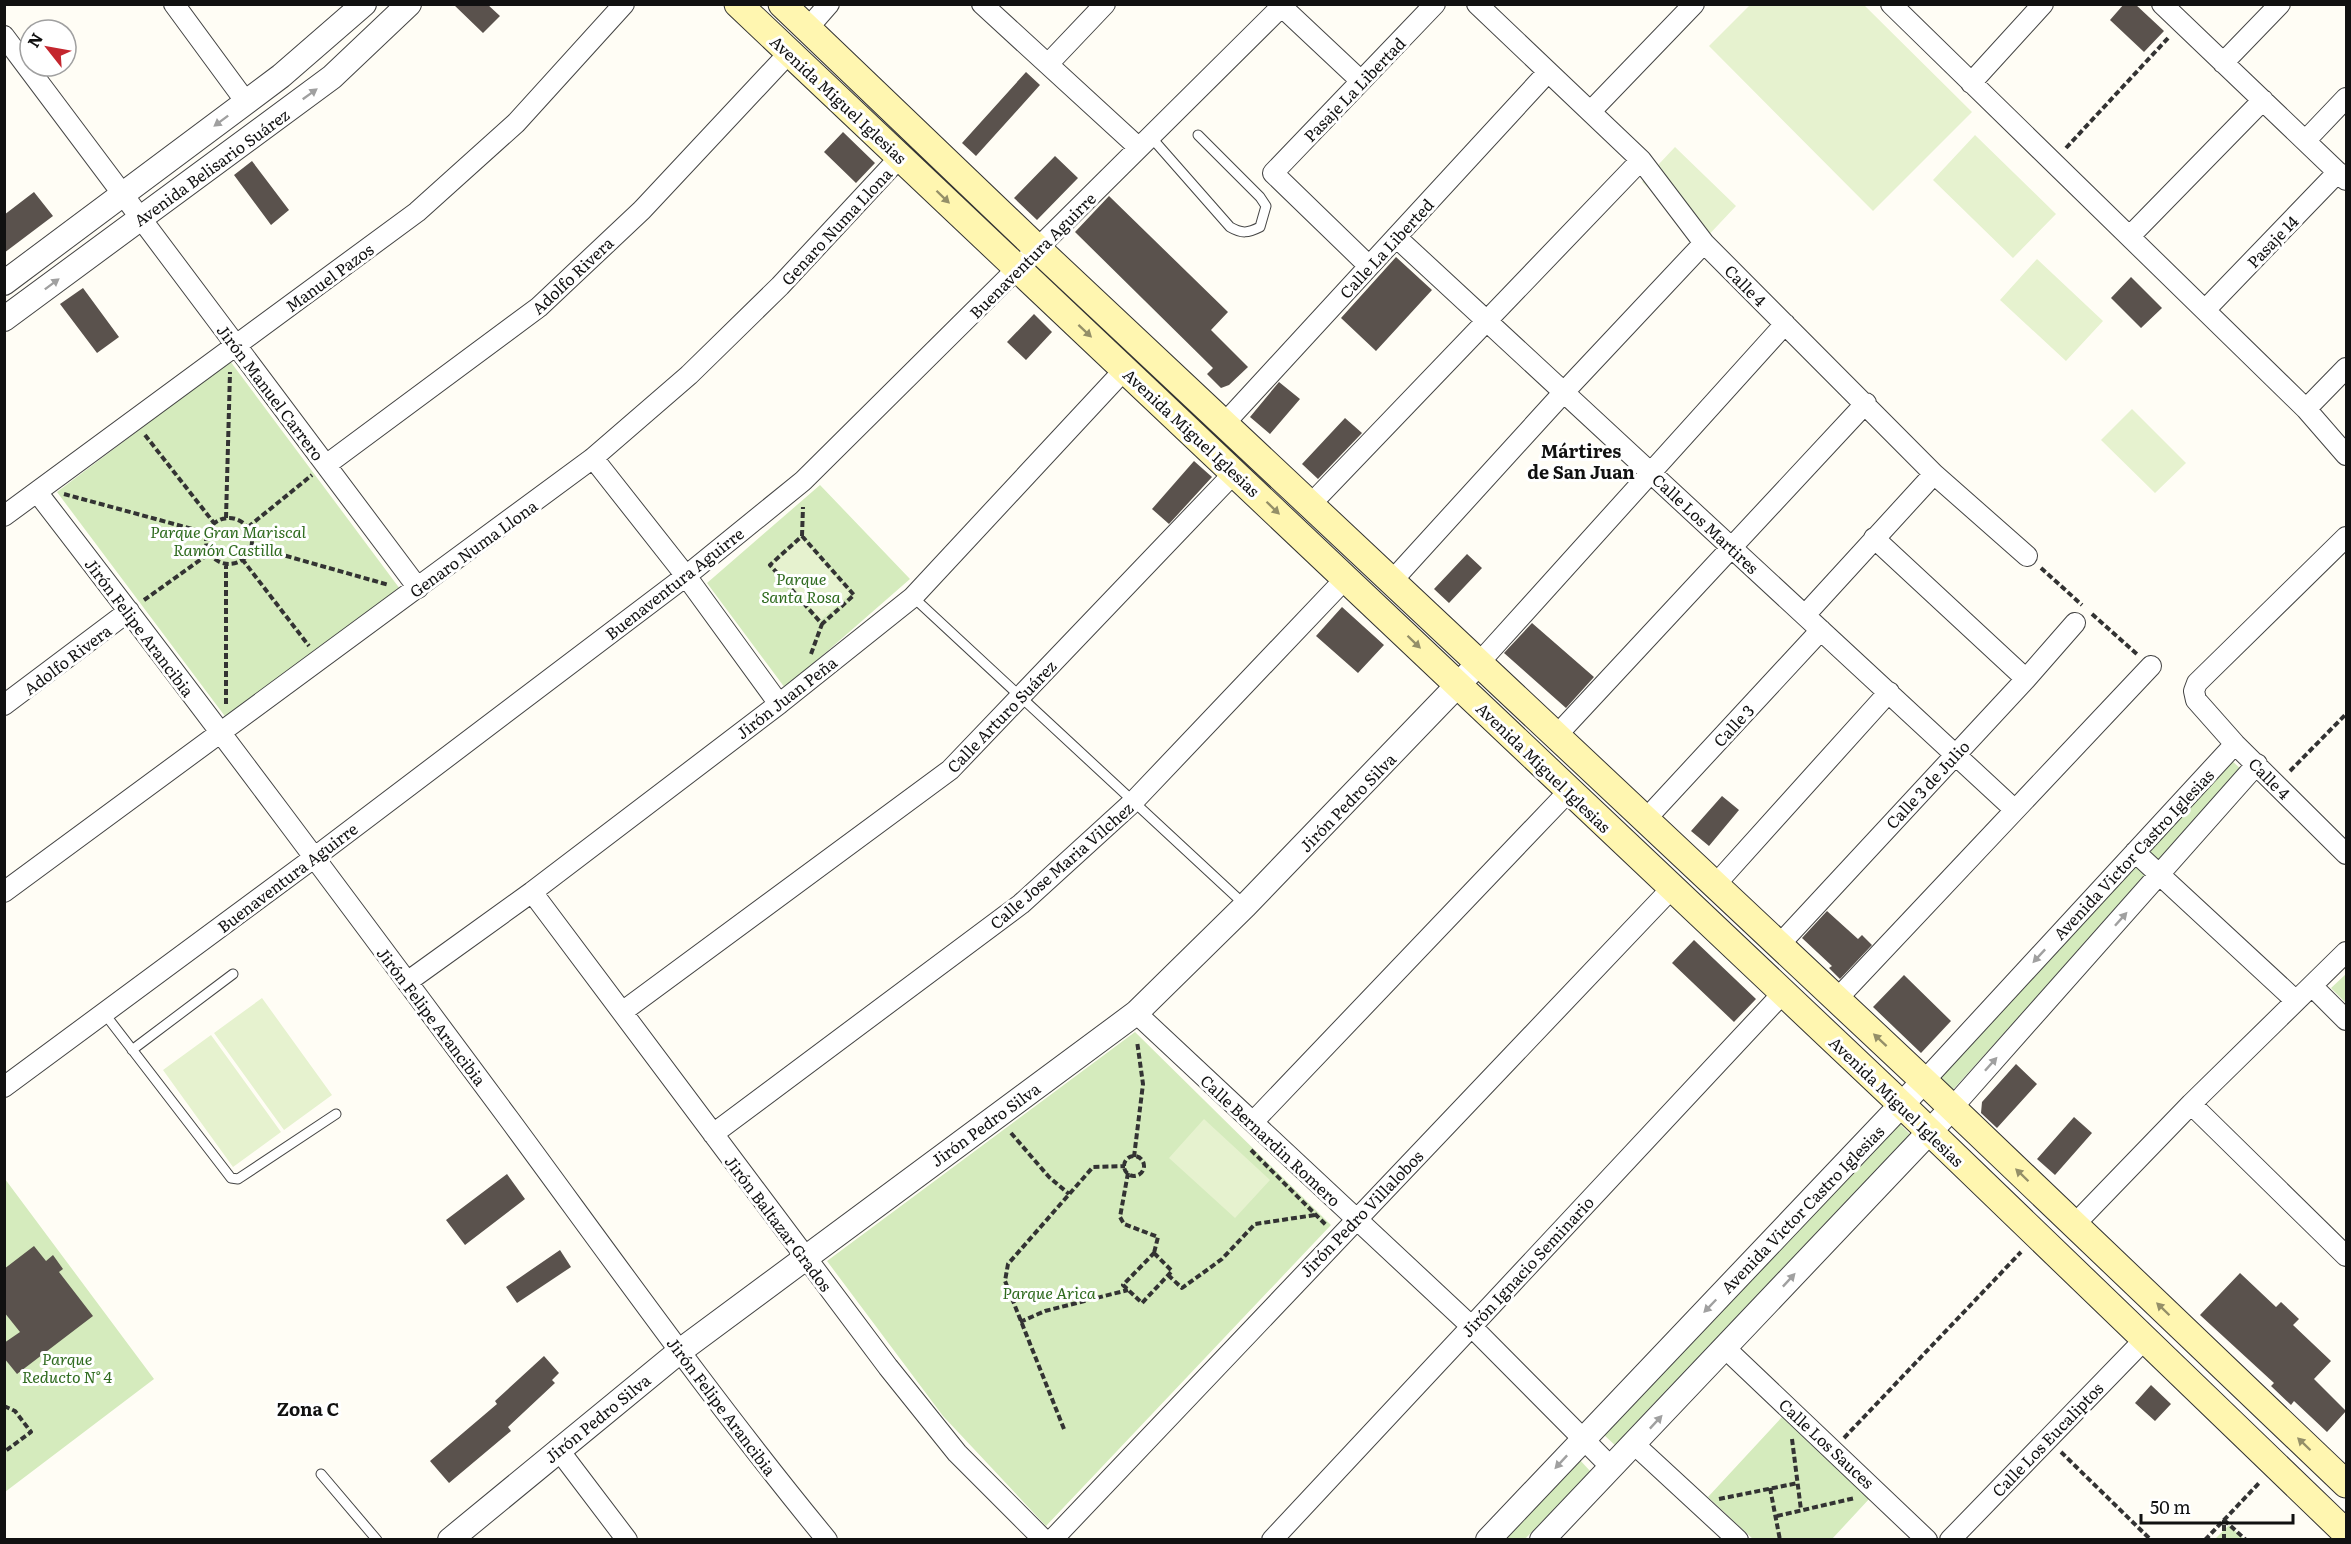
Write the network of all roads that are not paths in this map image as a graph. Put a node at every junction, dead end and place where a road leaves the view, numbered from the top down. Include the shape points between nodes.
1 (174, 4) edge
2 (364, 4) edge
3 (409, 4) edge
4 (624, 4) edge
5 (738, 4) edge
6 (782, 4) edge
7 (829, 4) edge
8 (982, 4) edge
9 (1105, 4) edge
10 (1435, 4) edge
11 (1477, 4) edge
12 (1694, 4) edge
13 (1891, 4) edge
14 (2043, 4) edge
15 (2162, 4) edge
16 (2280, 4) edge
17 (1280, 6) edge
18 (808, 28) junction
19 (4, 36) edge
20 (789, 53) junction
21 (2223, 63) junction
22 (1048, 64) junction
23 (1548, 72) junction
24 (1361, 81) junction
25 (1971, 82) junction
26 (2346, 98) edge
27 (2263, 100) junction
28 (246, 102) junction
29 (1591, 111) junction
30 (1198, 135) dead end
31 (2306, 140) junction
32 (1144, 142) junction
33 (901, 156) junction
34 (1641, 160) junction
35 (2342, 176) edge
36 (123, 196) junction
37 (141, 218) junction
38 (2130, 236) junction
39 (1396, 237) junction
40 (1704, 243) junction
41 (1038, 249) junction
42 (1369, 266) junction
43 (1019, 269) junction
44 (4, 283) edge
45 (2205, 310) junction
46 (4, 319) edge
47 (1487, 321) junction
48 (1785, 324) junction
49 (236, 345) junction
50 (1126, 368) junction
51 (2346, 368) edge
52 (1564, 392) junction
53 (1866, 404) junction
54 (2306, 409) junction
55 (1223, 424) junction
56 (2346, 455) edge
57 (593, 458) junction
58 (319, 470) junction
59 (1236, 472) junction
60 (1651, 472) junction
61 (1934, 474) junction
62 (37, 492) junction
63 (1310, 505) junction
64 (4, 516) edge
65 (2346, 537) edge
66 (1874, 538) junction
67 (1732, 548) junction
68 (2027, 556) dead end
69 (686, 576) junction
70 (1346, 578) junction
71 (1391, 582) junction
72 (418, 588) junction
73 (913, 597) junction
74 (132, 602) junction
75 (1805, 615) junction
76 (2075, 623) dead end
77 (1821, 630) junction
78 (1478, 664) junction
79 (2151, 666) dead end
80 (2026, 679) junction
81 (1459, 686) junction
82 (1889, 692) junction
83 (1021, 696) junction
84 (779, 704) junction
85 (4, 705) edge
86 (220, 732) junction
87 (1556, 736) junction
88 (2235, 744) junction
89 (1955, 753) junction
90 (2257, 764) junction
91 (1569, 791) junction
92 (1133, 802) junction
93 (2015, 810) junction
94 (1645, 820) junction
95 (2135, 852) junction
96 (2346, 854) edge
97 (315, 857) junction
98 (2160, 875) junction
99 (1715, 885) junction
100 (1671, 888) junction
101 (4, 892) edge
102 (532, 892) junction
103 (1245, 906) junction
104 (1779, 945) junction
105 (2346, 952) edge
106 (233, 974) dead end
107 (407, 982) junction
108 (2312, 986) junction
109 (1783, 993) junction
110 (1837, 999) junction
111 (2296, 1001) junction
112 (622, 1012) junction
113 (104, 1013) junction
114 (2346, 1020) edge
115 (1136, 1025) junction
116 (132, 1050) junction
117 (1924, 1081) junction
118 (4, 1087) edge
119 (1901, 1104) junction
120 (2191, 1104) junction
121 (1952, 1108) junction
122 (336, 1114) dead end
123 (1253, 1122) junction
124 (1929, 1131) junction
125 (712, 1134) junction
126 (1355, 1218) junction
127 (2074, 1225) junction
128 (2346, 1256) edge
129 (804, 1257) junction
130 (1471, 1326) junction
131 (2145, 1339) junction
132 (1725, 1348) junction
133 (680, 1351) junction
134 (1583, 1440) junction
135 (1634, 1444) junction
136 (558, 1449) junction
137 (1612, 1468) junction
138 (321, 1474) dead end
139 (2346, 1484) edge
140 (2346, 1533) edge
141 (377, 1539) edge
142 (450, 1539) edge
143 (627, 1539) edge
144 (827, 1539) edge
145 (1044, 1539) edge
146 (1052, 1539) edge
147 (1272, 1539) edge
148 (1488, 1539) edge
149 (1542, 1539) edge
150 (1738, 1539) edge
151 (1928, 1539) edge
152 (1950, 1539) edge

1 - 28 street
2 - 28 street, Avenida Belisario Suárez
37 -> 3 street, Avenida Belisario Suárez via 333,77
4 - 49 street, Manuel Pazos via 516,123 417,212
5 - 20 main road, Avenida Miguel Iglesias
6 - 18 main road, Avenida Miguel Iglesias
7 - 18 street
8 - 22 street
9 - 22 street
10 - 24 street, Pasaje La Libertad
11 - 23 street, Calle 4
12 - 29 street
13 - 25 street
14 - 25 street
15 - 21 street
16 - 21 street
17 - 24 street
17 - 32 street, Buenaventura Aguirre
18 - 41 main road, Avenida Miguel Iglesias
19 - 36 street, Jirón Manuel Carrero
20 - 33 main road, Avenida Miguel Iglesias
20 - 58 street, Adolfo Rivera via 642,210 539,307
21 - 27 street
22 - 32 street
23 - 29 street, Calle 4
23 - 39 street, Calle La Liberted
24 - 42 street, Pasaje La Libertad via 1273,173
25 - 38 street
26 - 31 street
27 - 31 street
27 - 38 street
28 -> 36 street, Avenida Belisario Suárez
29 - 34 street, Calle 4
30 - 32 lane via 1260,197 1266,206 1260,227 1240,232 1230,227
31 - 35 street
32 - 41 street, Buenaventura Aguirre
33 -> 43 main road, Avenida Miguel Iglesias
33 - 57 street, Genaro Numa Llona via 689,375
34 - 40 street, Calle 4
34 - 47 street
35 - 45 street, Pasaje 14
36 - 37 street, Jirón Manuel Carrero
36 - 44 street, Avenida Belisario Suárez
46 -> 37 street, Avenida Belisario Suárez
37 - 49 street, Jirón Manuel Carrero
38 - 45 street
39 - 42 street, Calle La Liberted
39 - 47 street, Calle Los Martires
40 - 48 street, Calle 4
40 - 52 street
41 - 43 street, Buenaventura Aguirre
41 - 55 main road, Avenida Miguel Iglesias
42 - 55 street, Calle La Liberted
43 -> 50 main road, Avenida Miguel Iglesias
43 - 69 street, Buenaventura Aguirre via 808,477
45 - 54 street
47 - 52 street, Calle Los Martires
47 - 63 street
48 - 53 street, Calle 4
48 - 60 street
49 - 58 street, Jirón Manuel Carrero
49 - 62 street, Manuel Pazos
50 - 59 main road, Avenida Miguel Iglesias
50 - 73 street, Jirón Juan Peña
51 - 54 street
52 - 60 street, Calle Los Martires
52 - 71 street
53 - 61 street, Calle 4
53 - 67 street
54 - 56 street
55 - 63 main road, Avenida Miguel Iglesias
57 - 69 street
57 - 72 street, Genaro Numa Llona
58 - 72 street, Jirón Manuel Carrero
59 -> 70 main road, Avenida Miguel Iglesias
59 - 83 street, Calle Arturo Suárez
60 - 67 street, Calle Los Martires
60 - 78 street
61 - 66 street
61 - 68 street, Calle 4
62 - 64 street, Manuel Pazos
62 - 74 street, Jirón Felipe Arancibia
63 - 71 main road, Avenida Miguel Iglesias
65 - 88 street, Calle 4 via 2198,683 2196,700
66 - 75 street
66 - 80 street
67 - 75 street, Calle Los Martires
67 - 87 street
69 - 84 street
69 - 97 street, Buenaventura Aguirre
70 -> 81 main road, Avenida Miguel Iglesias
70 - 92 street, Calle Jose Maria Vilchez
71 - 78 main road, Avenida Miguel Iglesias
72 - 86 street, Genaro Numa Llona
73 - 83 lane
73 - 84 street, Jirón Juan Peña
74 - 85 street, Adolfo Rivera
74 - 86 street, Jirón Felipe Arancibia
75 - 77 street, Calle Los Martires
76 - 80 street, Calle 3 de Julio
77 - 82 street, Calle Los Martires
77 - 94 street, Calle 3
78 - 81 street, Jirón Pedro Silva
78 - 87 main road, Avenida Miguel Iglesias
79 - 93 street
80 - 89 street, Calle 3 de Julio
81 - 91 main road, Avenida Miguel Iglesias
81 - 103 street, Jirón Pedro Silva
82 - 89 street, Calle Los Martires
82 - 99 street
83 - 92 lane
83 - 112 street, Calle Arturo Suárez via 950,770
84 - 102 street, Jirón Juan Peña
86 - 97 street, Jirón Felipe Arancibia
86 - 101 street, Genaro Numa Llona
87 - 94 main road, Avenida Miguel Iglesias
88 - 90 street, Calle 4
88 - 95 street, Avenida Victor Castro Iglesias
89 - 93 street, Calle Los Martires
89 - 104 street, Calle 3 de Julio
90 - 96 street, Calle 4
90 - 98 street, Avenida Victor Castro Iglesias
91 - 100 main road, Avenida Miguel Iglesias
91 - 123 street
92 - 103 lane
92 - 125 street, Calle Jose Maria Vilchez via 1021,904
93 - 110 street
94 - 99 main road, Avenida Miguel Iglesias
95 - 98 street
95 -> 117 street, Avenida Victor Castro Iglesias
97 - 107 street, Jirón Felipe Arancibia
97 - 113 street, Buenaventura Aguirre
98 - 111 street
121 -> 98 street, Avenida Victor Castro Iglesias
99 - 104 main road, Avenida Miguel Iglesias
100 - 109 main road, Avenida Miguel Iglesias
100 - 126 street, Jirón Pedro Villalobos
102 - 107 street, Jirón Juan Peña
102 - 112 street, Jirón Baltazar Grados
103 - 115 street, Jirón Pedro Silva
104 - 110 main road, Avenida Miguel Iglesias
105 - 108 street
106 - 116 lane
107 - 133 street, Jirón Felipe Arancibia
108 - 111 street
108 - 114 street
109 - 119 main road, Avenida Miguel Iglesias
109 - 130 street, Jirón Ignacio Seminario
117 -> 110 main road, Avenida Miguel Iglesias
111 - 120 street
112 - 125 street, Jirón Baltazar Grados
113 - 116 lane
113 - 118 street, Buenaventura Aguirre
115 - 123 street, Calle Bernardin Romero
115 - 129 street, Jirón Pedro Silva
116 - 122 lane via 231,1178 238,1179
117 - 119 street, Avenida Victor Castro Iglesias
117 - 121 main road, Avenida Miguel Iglesias
119 - 124 main road, Avenida Miguel Iglesias
119 -> 134 street, Avenida Victor Castro Iglesias
120 - 127 street
120 - 128 street
121 - 124 street, Avenida Victor Castro Iglesias
127 -> 121 main road, Avenida Miguel Iglesias
123 - 126 street, Calle Bernardin Romero
124 - 131 main road, Avenida Miguel Iglesias
132 -> 124 street, Avenida Victor Castro Iglesias
125 - 129 street, Jirón Baltazar Grados
126 - 130 street, Calle Bernardin Romero
126 - 146 street, Jirón Pedro Villalobos
139 -> 127 main road, Avenida Miguel Iglesias
129 - 133 street, Jirón Pedro Silva
129 - 145 street, Jirón Baltazar Grados via 957,1453
130 - 134 street, Calle Bernardin Romero
130 - 147 street, Jirón Ignacio Seminario
131 - 140 main road, Avenida Miguel Iglesias
131 - 152 street, Calle Los Eucaliptos
135 -> 132 street, Avenida Victor Castro Iglesias
132 - 151 street, Calle Los Sauces
133 - 136 street, Jirón Pedro Silva
133 - 144 street, Jirón Felipe Arancibia
134 - 137 street, Calle Bernardin Romero
134 -> 148 street, Avenida Victor Castro Iglesias
135 - 137 street, Avenida Victor Castro Iglesias
135 - 150 street
136 - 142 street, Jirón Pedro Silva
136 - 143 street
137 - 149 street, Avenida Victor Castro Iglesias
138 - 141 lane

